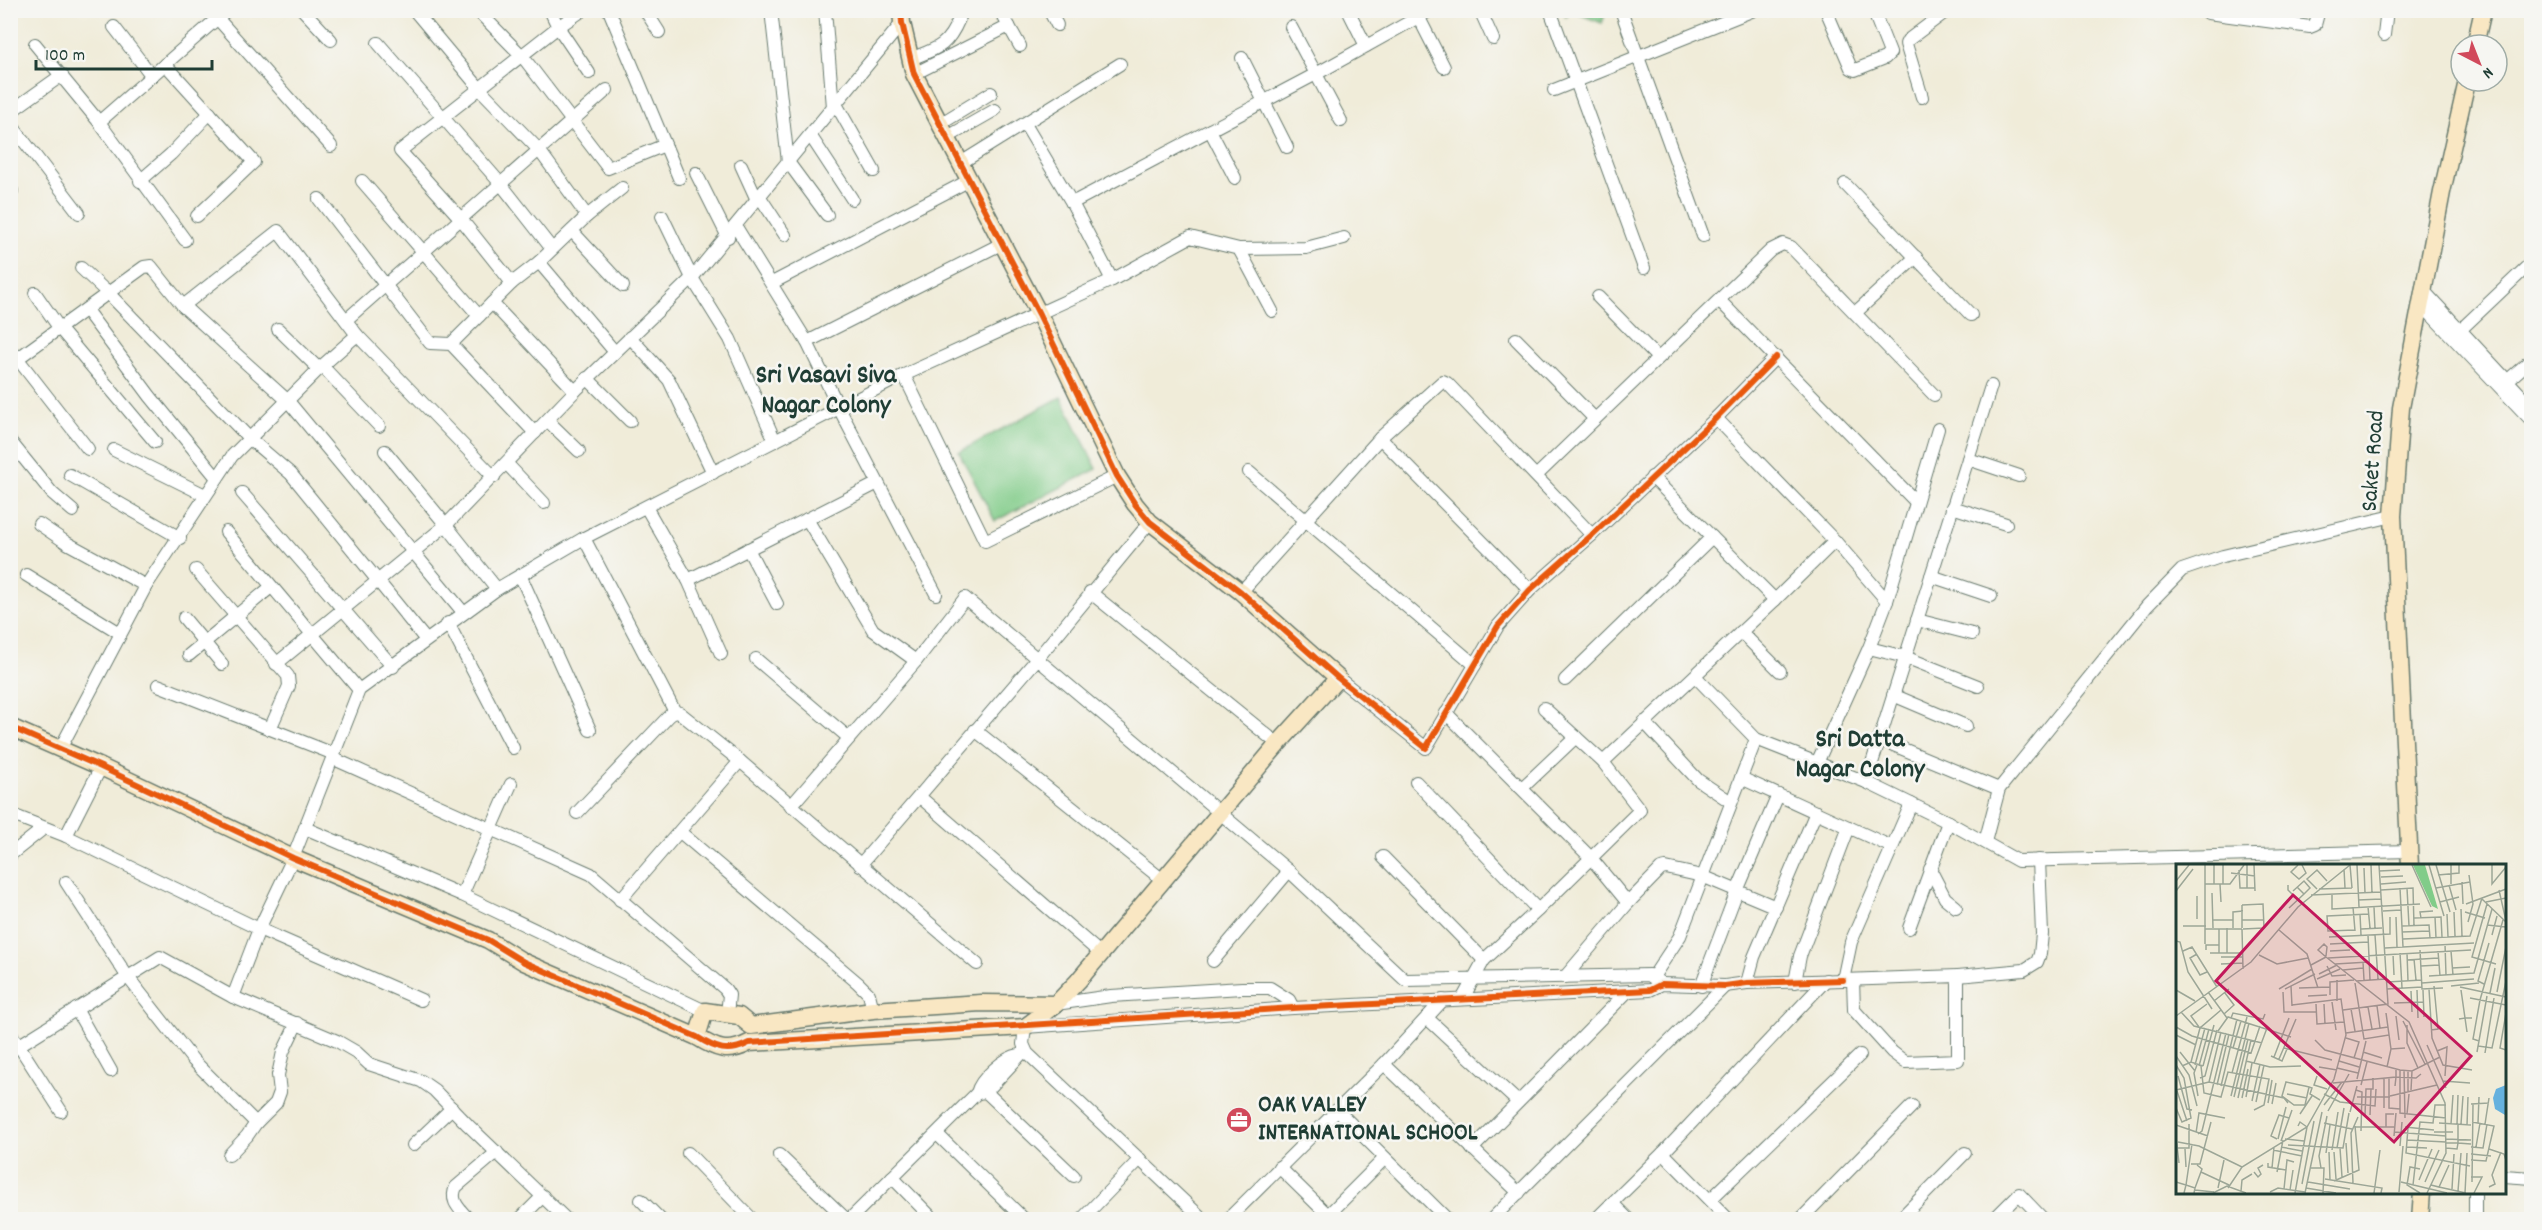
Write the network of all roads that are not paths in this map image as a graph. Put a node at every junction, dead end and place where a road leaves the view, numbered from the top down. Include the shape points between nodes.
1 (303, 10) edge
2 (414, 10) edge
3 (477, 10) edge
4 (550, 10) edge
5 (583, 10) edge
6 (609, 10) edge
7 (645, 10) edge
8 (771, 10) edge
9 (825, 10) edge
10 (1000, 10) edge
11 (1050, 10) edge
12 (1348, 10) edge
13 (1431, 10) edge
14 (1480, 10) edge
15 (1550, 10) edge
16 (1621, 10) edge
17 (1754, 10) edge
18 (1826, 10) edge
19 (1873, 10) edge
20 (1948, 10) edge
21 (2319, 10) edge
22 (2387, 10) edge
23 (2483, 10) edge
24 (2208, 13) dead end
25 (1417, 14) edge
26 (223, 15) edge
27 (901, 17) edge
28 (959, 19) dead end
29 (1057, 25) dead end
30 (1009, 26) junction
31 (114, 27) dead end
32 (558, 27) junction
33 (1291, 27) dead end
34 (659, 32) dead end
35 (2478, 33) edge
36 (2384, 34) dead end
37 (1493, 39) dead end
38 (331, 40) dead end
39 (378, 43) dead end
40 (35, 44) dead end
41 (1020, 46) dead end
42 (1366, 46) junction
43 (522, 57) junction
44 (1638, 57) junction
45 (1242, 58) dead end
46 (165, 64) junction
47 (1120, 64) dead end
48 (912, 66) junction
49 (1444, 67) dead end
50 (589, 73) dead end
51 (1316, 74) junction
52 (62, 75) junction
53 (152, 75) junction
54 (1575, 80) junction
55 (480, 88) junction
56 (607, 90) dead end
57 (1554, 90) dead end
58 (991, 93) dead end
59 (2464, 93) edge
60 (1922, 97) dead end
61 (1264, 101) junction
62 (834, 106) junction
63 (995, 110) dead end
64 (10, 112) edge
65 (210, 113) junction
66 (441, 117) junction
67 (1341, 121) dead end
68 (99, 122) junction
69 (571, 122) junction
70 (10, 123) edge
71 (1025, 124) junction
72 (1210, 130) junction
73 (943, 131) junction
74 (810, 135) junction
75 (665, 145) junction
76 (331, 146) dead end
77 (1287, 147) dead end
78 (539, 150) junction
79 (788, 162) junction
80 (959, 164) junction
81 (741, 165) dead end
82 (874, 171) dead end
83 (696, 173) dead end
84 (679, 178) dead end
85 (1235, 178) dead end
86 (970, 180) junction
87 (140, 181) junction
88 (362, 181) dead end
89 (501, 184) junction
90 (1845, 184) dead end
91 (622, 188) dead end
92 (319, 199) dead end
93 (758, 199) junction
94 (852, 199) dead end
95 (1072, 203) junction
96 (79, 213) dead end
97 (827, 215) dead end
98 (197, 216) dead end
99 (586, 216) junction
100 (662, 216) dead end
101 (461, 219) junction
102 (572, 231) junction
103 (732, 232) junction
104 (785, 235) dead end
105 (1702, 236) dead end
106 (1344, 238) dead end
107 (185, 240) dead end
108 (1003, 243) junction
109 (552, 249) junction
110 (1239, 249) junction
111 (423, 251) junction
112 (1917, 257) junction
113 (538, 262) junction
114 (2532, 262) edge
115 (81, 268) dead end
116 (1644, 268) dead end
117 (693, 278) junction
118 (1112, 280) junction
119 (513, 283) junction
120 (772, 283) junction
121 (387, 285) junction
122 (623, 286) dead end
123 (35, 293) dead end
124 (109, 294) junction
125 (1598, 297) dead end
126 (2422, 297) junction
127 (1720, 301) junction
128 (492, 303) junction
129 (183, 306) junction
130 (86, 310) junction
131 (1272, 311) dead end
132 (1855, 313) junction
133 (1040, 314) junction
134 (1971, 315) dead end
135 (479, 316) junction
136 (346, 320) junction
137 (60, 329) junction
138 (278, 329) dead end
139 (2456, 334) junction
140 (357, 335) junction
141 (630, 337) junction
142 (1516, 339) dead end
143 (807, 342) junction
144 (451, 345) junction
145 (614, 351) junction
146 (13, 357) edge
147 (1776, 357) junction
148 (1658, 358) junction
149 (2532, 359) edge
150 (320, 368) junction
151 (904, 375) junction
152 (587, 378) junction
153 (2507, 381) junction
154 (1991, 386) dead end
155 (574, 391) junction
156 (1934, 395) dead end
157 (288, 401) junction
158 (2532, 407) edge
159 (839, 408) junction
160 (1594, 418) junction
161 (1716, 418) junction
162 (548, 421) junction
163 (630, 421) dead end
164 (2532, 421) edge
165 (379, 426) dead end
166 (1938, 429) dead end
167 (535, 434) junction
168 (1380, 438) junction
169 (250, 439) junction
170 (10, 441) edge
171 (775, 441) junction
172 (155, 442) dead end
173 (88, 449) dead end
174 (114, 450) dead end
175 (385, 451) dead end
176 (579, 451) dead end
177 (1968, 459) junction
178 (507, 464) junction
179 (1248, 472) dead end
180 (713, 473) junction
181 (70, 475) dead end
182 (1537, 475) junction
183 (1117, 476) junction
184 (2019, 476) dead end
185 (494, 477) junction
186 (1652, 477) junction
187 (217, 478) junction
188 (878, 483) junction
189 (242, 493) dead end
190 (206, 495) junction
191 (1916, 502) junction
192 (544, 503) dead end
193 (646, 507) junction
194 (1952, 507) junction
195 (73, 511) dead end
196 (2393, 516) junction
197 (807, 519) junction
198 (1149, 522) junction
199 (1305, 523) junction
200 (39, 524) dead end
201 (2006, 524) dead end
202 (446, 525) junction
203 (226, 532) dead end
204 (1592, 535) junction
205 (1712, 537) junction
206 (180, 538) junction
207 (585, 538) junction
208 (1835, 541) junction
209 (748, 549) junction
210 (413, 552) junction
211 (196, 570) dead end
212 (26, 575) dead end
213 (1930, 576) junction
214 (521, 577) junction
215 (688, 580) junction
216 (379, 581) junction
217 (146, 586) junction
218 (271, 586) junction
219 (497, 589) junction
220 (1530, 590) junction
221 (1090, 592) junction
222 (1241, 592) junction
223 (936, 594) dead end
224 (1991, 596) dead end
225 (1775, 600) junction
226 (1887, 601) junction
227 (777, 604) dead end
228 (344, 610) junction
229 (463, 612) junction
230 (236, 616) junction
231 (184, 618) dead end
232 (1917, 620) junction
233 (448, 623) junction
234 (1741, 632) junction
235 (120, 633) junction
236 (1972, 634) dead end
237 (312, 636) junction
238 (426, 640) junction
239 (204, 643) junction
240 (1869, 648) junction
241 (721, 654) dead end
242 (189, 655) dead end
243 (1905, 657) junction
244 (756, 659) dead end
245 (1037, 659) junction
246 (916, 662) junction
247 (222, 664) dead end
248 (276, 664) junction
249 (1475, 665) junction
250 (393, 667) junction
251 (1780, 671) dead end
252 (1695, 676) junction
253 (1338, 678) junction
254 (1565, 680) dead end
255 (159, 685) dead end
256 (1978, 686) dead end
257 (359, 690) junction
258 (1893, 695) junction
259 (1544, 708) dead end
260 (675, 712) junction
261 (1446, 713) junction
262 (1644, 722) junction
263 (1966, 726) dead end
264 (10, 727) edge
265 (270, 729) junction
266 (591, 730) dead end
267 (975, 730) junction
268 (1576, 737) junction
269 (849, 738) junction
270 (1756, 738) junction
271 (1879, 739) junction
272 (1278, 744) junction
273 (513, 748) dead end
274 (60, 749) junction
275 (333, 756) junction
276 (740, 761) junction
277 (1603, 762) junction
278 (1817, 763) junction
279 (101, 767) junction
280 (1741, 778) junction
281 (1416, 782) dead end
282 (1866, 782) junction
283 (512, 784) dead end
284 (1522, 788) junction
285 (1999, 789) junction
286 (1778, 795) junction
287 (920, 797) junction
288 (1731, 802) junction
289 (1911, 804) junction
290 (790, 806) junction
291 (1220, 812) junction
292 (1816, 812) junction
293 (577, 813) dead end
294 (10, 814) edge
295 (1948, 822) junction
296 (1849, 827) junction
297 (44, 828) junction
298 (305, 828) junction
299 (490, 828) junction
300 (680, 832) junction
301 (66, 836) junction
302 (1985, 842) junction
303 (1892, 847) junction
304 (10, 855) edge
305 (1383, 857) dead end
306 (293, 858) junction
307 (1591, 858) junction
308 (2410, 858) edge
309 (2309, 860) edge
310 (2039, 861) junction
311 (860, 865) junction
312 (1930, 869) junction
313 (1289, 871) junction
314 (1702, 876) junction
315 (1164, 881) junction
316 (66, 882) dead end
317 (1737, 891) junction
318 (462, 895) junction
319 (620, 900) junction
320 (1628, 903) junction
321 (1776, 907) junction
322 (1956, 907) dead end
323 (1538, 910) junction
324 (1909, 928) dead end
325 (259, 929) junction
326 (1100, 953) junction
327 (1484, 960) junction
328 (1213, 961) dead end
329 (977, 964) dead end
330 (127, 976) junction
331 (1958, 976) junction
332 (1826, 980) junction
333 (1848, 980) junction
334 (1658, 981) junction
335 (1795, 982) junction
336 (1747, 983) junction
337 (1557, 984) junction
338 (1701, 986) junction
339 (1725, 986) junction
340 (1467, 989) junction
341 (1627, 992) junction
342 (233, 997) junction
343 (422, 999) dead end
344 (1443, 1000) junction
345 (871, 1002) junction
346 (1056, 1004) junction
347 (1293, 1008) junction
348 (76, 1009) junction
349 (705, 1011) junction
350 (727, 1014) junction
351 (1427, 1018) junction
352 (297, 1023) junction
353 (762, 1025) junction
354 (1025, 1027) junction
355 (10, 1032) edge
356 (697, 1037) junction
357 (762, 1043) junction
358 (15, 1048) edge
359 (1022, 1053) junction
360 (1860, 1055) dead end
361 (1384, 1064) junction
362 (111, 1071) dead end
363 (981, 1093) junction
364 (1518, 1102) junction
365 (1912, 1106) dead end
366 (452, 1108) junction
367 (1337, 1110) junction
368 (61, 1111) dead end
369 (256, 1123) junction
370 (937, 1134) junction
371 (413, 1145) dead end
372 (1472, 1149) junction
373 (497, 1152) junction
374 (688, 1153) dead end
375 (1965, 1153) dead end
376 (1663, 1154) junction
377 (230, 1155) dead end
378 (779, 1155) dead end
379 (1385, 1158) junction
380 (1140, 1159) junction
381 (1279, 1167) junction
382 (1074, 1176) dead end
383 (2506, 1176) edge
384 (892, 1178) junction
385 (2532, 1178) edge
386 (1519, 1193) junction
387 (2422, 1194) edge
388 (2475, 1194) edge
389 (543, 1196) junction
390 (641, 1200) dead end
391 (1710, 1200) junction
392 (1612, 1203) junction
393 (1192, 1210) junction
394 (1328, 1218) edge
395 (469, 1220) edge
396 (519, 1220) edge
397 (567, 1220) edge
398 (661, 1220) edge
399 (753, 1220) edge
400 (848, 1220) edge
401 (934, 1220) edge
402 (1025, 1220) edge
403 (1081, 1220) edge
404 (1182, 1220) edge
405 (1204, 1220) edge
406 (1227, 1220) edge
407 (1448, 1220) edge
408 (1491, 1220) edge
409 (1595, 1220) edge
410 (1629, 1220) edge
411 (1729, 1220) edge
412 (1800, 1220) edge
413 (1899, 1220) edge
414 (1993, 1220) edge
415 (2044, 1220) edge
416 (2420, 1220) edge
417 (2475, 1220) edge

1 - 38 street
2 - 55 street
3 - 43 street
4 - 32 street
5 - 32 street
6 - 75 street
7 - 34 street
8 - 79 street
9 - 62 street
10 - 30 street
11 - 29 street
12 - 42 street
13 - 25 street
14 - 37 street
15 - 54 street
16 - 44 street
17 - 44 street
18 - 19 street via 1855,70 1890,53
20 - 60 street via 1906,44
21 - 24 street via 2315,25 2310,27
22 - 36 street
23 - 35 street
25 - 42 street
25 - 49 street
26 - 46 street
26 - 76 street
27 - 48 street
27 - 62 street
28 - 48 street via 951,37
30 - 41 street
30 - 48 street
31 - 53 street
32 - 43 street
32 - 50 street
33 - 51 street
39 - 66 street
40 - 52 street
42 - 51 street
43 - 55 street
43 - 69 street
44 - 54 street
44 - 105 street
45 - 61 street
46 - 53 street
46 - 65 street
47 - 71 street
48 - 73 street
51 - 61 street
51 - 67 street
52 - 64 street
52 - 68 street
53 - 68 street
54 - 57 street
54 - 116 street
55 - 66 street
55 - 78 street
56 - 69 street
58 - 73 street
59 - 126 street, Saket Road
61 - 72 street
61 - 77 street
62 - 74 street
62 - 82 street
63 - 73 street
65 - 87 street
65 - 98 street via 254,162
66 - 89 street
66 - 101 street via 400,151
68 - 87 street
69 - 75 street via 608,168
69 - 78 street
70 - 96 street
71 - 80 street
71 - 95 street
72 - 85 street
72 - 95 street
73 - 80 street
74 - 79 street
74 - 94 street
75 - 84 street
78 - 89 street
78 - 99 street
79 - 93 street
79 - 97 street
80 - 86 street
81 - 93 street
83 - 103 street
86 - 108 street
86 - 120 street
87 - 107 street
88 - 111 street
89 - 101 street
89 - 109 street
90 - 112 street
91 - 99 street
92 - 121 street
93 - 103 street
93 - 104 street
95 - 118 street
99 - 102 street
100 - 117 street
101 - 111 street
101 - 119 street
102 - 109 street
102 - 122 street
103 - 117 street
103 - 120 street
106 - 110 street via 1306,248
108 - 133 street
108 - 143 street
109 - 113 street
110 - 118 street via 1190,237
110 - 131 street
111 - 121 street
111 - 135 street
112 - 132 street
112 - 134 street
113 - 119 street
113 - 145 street
114 - 139 street
115 - 124 street
117 - 141 street
117 - 171 street via 730,339
118 - 133 street
119 - 128 street
120 - 143 street
121 - 136 street
121 - 144 street via 430,343
123 - 137 street
124 - 129 street via 144,267 151,266
124 - 130 street
124 - 169 street
125 - 148 street
126 - 139 street
126 - 196 street, Saket Road via 2401,408
127 - 132 street via 1771,250 1783,244 1791,247
127 - 147 street
127 - 148 street
128 - 135 street
128 - 155 street
129 - 136 street via 278,231
129 - 157 street
130 - 137 street
130 - 187 street
132 - 156 street
133 - 151 street
133 - 183 street
135 - 144 street
136 - 140 street
137 - 146 street
137 - 172 street
138 - 150 street
139 - 153 street
139 - 164 street
140 - 150 street
140 - 185 street
141 - 145 street
141 - 180 street via 669,380
142 - 160 street
143 - 159 street
144 - 167 street
145 - 152 street
146 - 173 street
147 - 161 street
147 - 191 street
148 - 160 street
149 - 153 street
150 - 157 street
150 - 165 street
151 - 159 street
151 - 183 street via 985,541
152 - 155 street
152 - 163 street
153 - 158 street
154 - 177 street
155 - 162 street
157 - 169 street
157 - 210 street
159 - 171 street
159 - 188 street
160 - 182 street
161 - 186 street
161 - 208 street
162 - 167 street
162 - 176 street
166 - 191 street
167 - 178 street
168 - 182 street via 1443,381
168 - 199 street
168 - 220 street
169 - 187 street
169 - 216 street via 291,474
170 - 195 street via 52,493
171 - 180 street
174 - 190 street
175 - 202 street
177 - 184 street
177 - 194 street
178 - 185 street
178 - 192 street
179 - 199 street
180 - 193 street
181 - 206 street
182 - 204 street
183 - 198 street
185 - 202 street
186 - 204 street
186 - 205 street
187 - 190 street
188 - 197 street
188 - 223 street
189 - 228 street
190 - 206 street
191 - 226 street
193 - 207 street
193 - 215 street
194 - 201 street
194 - 213 street
196 - 285 street via 2223,556 2182,570 2147,606
196 - 308 street, Saket Road
197 - 209 street
197 - 246 street via 873,630
198 - 221 street
198 - 222 street
199 - 222 street
199 - 249 street
200 - 217 street
202 - 210 street
202 - 219 street
203 - 218 street
204 - 220 street
205 - 225 street
205 - 254 street
206 - 217 street
207 - 214 street
207 - 260 street
208 - 225 street
208 - 226 street
209 - 215 street
209 - 227 street
210 - 216 street
210 - 229 street
211 - 230 street
212 - 235 street
213 - 224 street
213 - 232 street
214 - 219 street
214 - 266 street
215 - 241 street
216 - 228 street
216 - 238 street
217 - 235 street
218 - 230 street
218 - 237 street
219 - 229 street
220 - 249 street via 1498,626
221 - 245 street
221 - 272 street
222 - 253 street
225 - 234 street
226 - 240 street
228 - 237 street
228 - 250 street
229 - 233 street
230 - 239 street
230 - 248 street
231 - 239 street
232 - 236 street
232 - 243 street
233 - 238 street
233 - 273 street
234 - 251 street
234 - 252 street
235 - 274 street
237 - 248 street
237 - 257 street
238 - 250 street
239 - 242 street
239 - 247 street
240 - 243 street
240 - 278 street
243 - 256 street
243 - 258 street
244 - 269 street
245 - 246 street via 965,598
245 - 267 street
245 - 291 street
246 - 269 street
248 - 265 street via 288,676 289,686
249 - 261 street
250 - 257 street
252 - 262 street
252 - 270 street
253 - 261 street via 1426,748
253 - 272 street
255 - 265 street
257 - 275 street
258 - 263 street
258 - 271 street
259 - 268 street
260 - 276 street
260 - 293 street
261 - 284 street
262 - 277 street
262 - 288 street via 1698,780
264 - 274 street
265 - 275 street
267 - 287 street
267 - 315 street
268 - 277 street
268 - 284 street
269 - 290 street
270 - 278 street
270 - 280 street
271 - 282 street
271 - 285 street
272 - 291 street
274 - 279 street
275 - 298 street
275 - 299 street
276 - 290 street
276 - 300 street
277 - 307 street via 1640,810
278 - 282 street
279 - 301 street
279 - 306 street
280 - 286 street
280 - 288 street
281 - 323 street
282 - 289 street
283 - 299 street
284 - 307 street
285 - 302 street
286 - 292 street
286 - 317 street
287 - 311 street
287 - 326 street
288 - 314 street
289 - 295 street
289 - 303 street
290 - 311 street
291 - 313 street
291 - 315 street
292 - 296 street
292 - 321 street
294 - 297 street
295 - 302 street
295 - 312 street
296 - 303 street
296 - 335 street via 1800,956
297 - 301 street
297 - 304 street
298 - 306 street
298 - 318 street
299 - 318 street
299 - 319 street via 591,874
300 - 319 street
300 - 345 street
301 - 325 street
302 - 310 street via 2018,861
303 - 333 street via 1851,942
305 - 327 street
306 - 325 street
306 - 356 street via 488,940 524,962
307 - 320 street
307 - 323 street
308 - 309 street
309 - 310 street
310 - 331 street via 2042,934 2037,962 2024,970
311 - 329 street
312 - 322 street via 1944,898
312 - 324 street
313 - 328 street
313 - 340 street via 1405,980
314 - 317 street
314 - 320 street via 1661,869
314 - 334 street
315 - 326 street
316 - 330 street
317 - 321 street
317 - 338 street
318 - 349 street
319 - 350 street via 725,989 729,995
320 - 337 street
321 - 336 street
323 - 327 street
325 - 342 street
325 - 343 street
326 - 346 street
327 - 340 street
330 - 342 street via 160,957
330 - 348 street
330 - 369 street via 193,1060
331 - 333 street
331 - 333 street via 1958,1060 1919,1063 1905,1062 1892,1052 1854,1010
332 - 333 street
332 - 335 street
332 - 376 street
334 - 337 street via 1649,975
334 - 338 street
334 - 341 street via 1650,990
335 - 336 street
336 - 339 street
337 - 340 street
337 - 340 street
337 - 341 street
338 - 339 street
339 - 386 street
340 - 344 street
341 - 364 street
342 - 352 street
344 - 347 street
344 - 351 street
345 - 346 street
345 - 353 street
346 - 347 street via 1111,996 1270,988 1289,1000
346 - 354 street
347 - 354 street
348 - 358 street
348 - 362 street
349 - 350 street
349 - 356 street
350 - 353 street via 739,1016 751,1026
351 - 361 street
351 - 364 street
352 - 366 street via 337,1041 369,1064 421,1081
352 - 369 street via 283,1052 276,1103
353 - 357 street
354 - 357 street
354 - 359 street
355 - 358 street
356 - 357 street via 727,1051
358 - 368 street
359 - 363 street via 1011,1056 987,1077 979,1086
359 - 380 street
360 - 391 street
361 - 367 street
361 - 372 street
363 - 370 street
363 - 382 street
364 - 372 street
365 - 412 street
366 - 371 street
366 - 373 street
367 - 379 street
367 - 381 street
369 - 377 street
370 - 384 street
370 - 402 street
372 - 386 street
373 - 389 street
373 - 395 street via 453,1194 454,1202
374 - 399 street
375 - 413 street
376 - 391 street
376 - 392 street
378 - 400 street
379 - 394 street
379 - 407 street
380 - 393 street
380 - 403 street
381 - 394 street
381 - 406 street
383 - 385 street
384 - 400 street
384 - 401 street
386 - 408 street
387 - 416 street
388 - 417 street
389 - 396 street
389 - 397 street
390 - 398 street
391 - 411 street
392 - 409 street
392 - 410 street
393 - 404 street
393 - 405 street
414 - 415 street via 2019,1194

